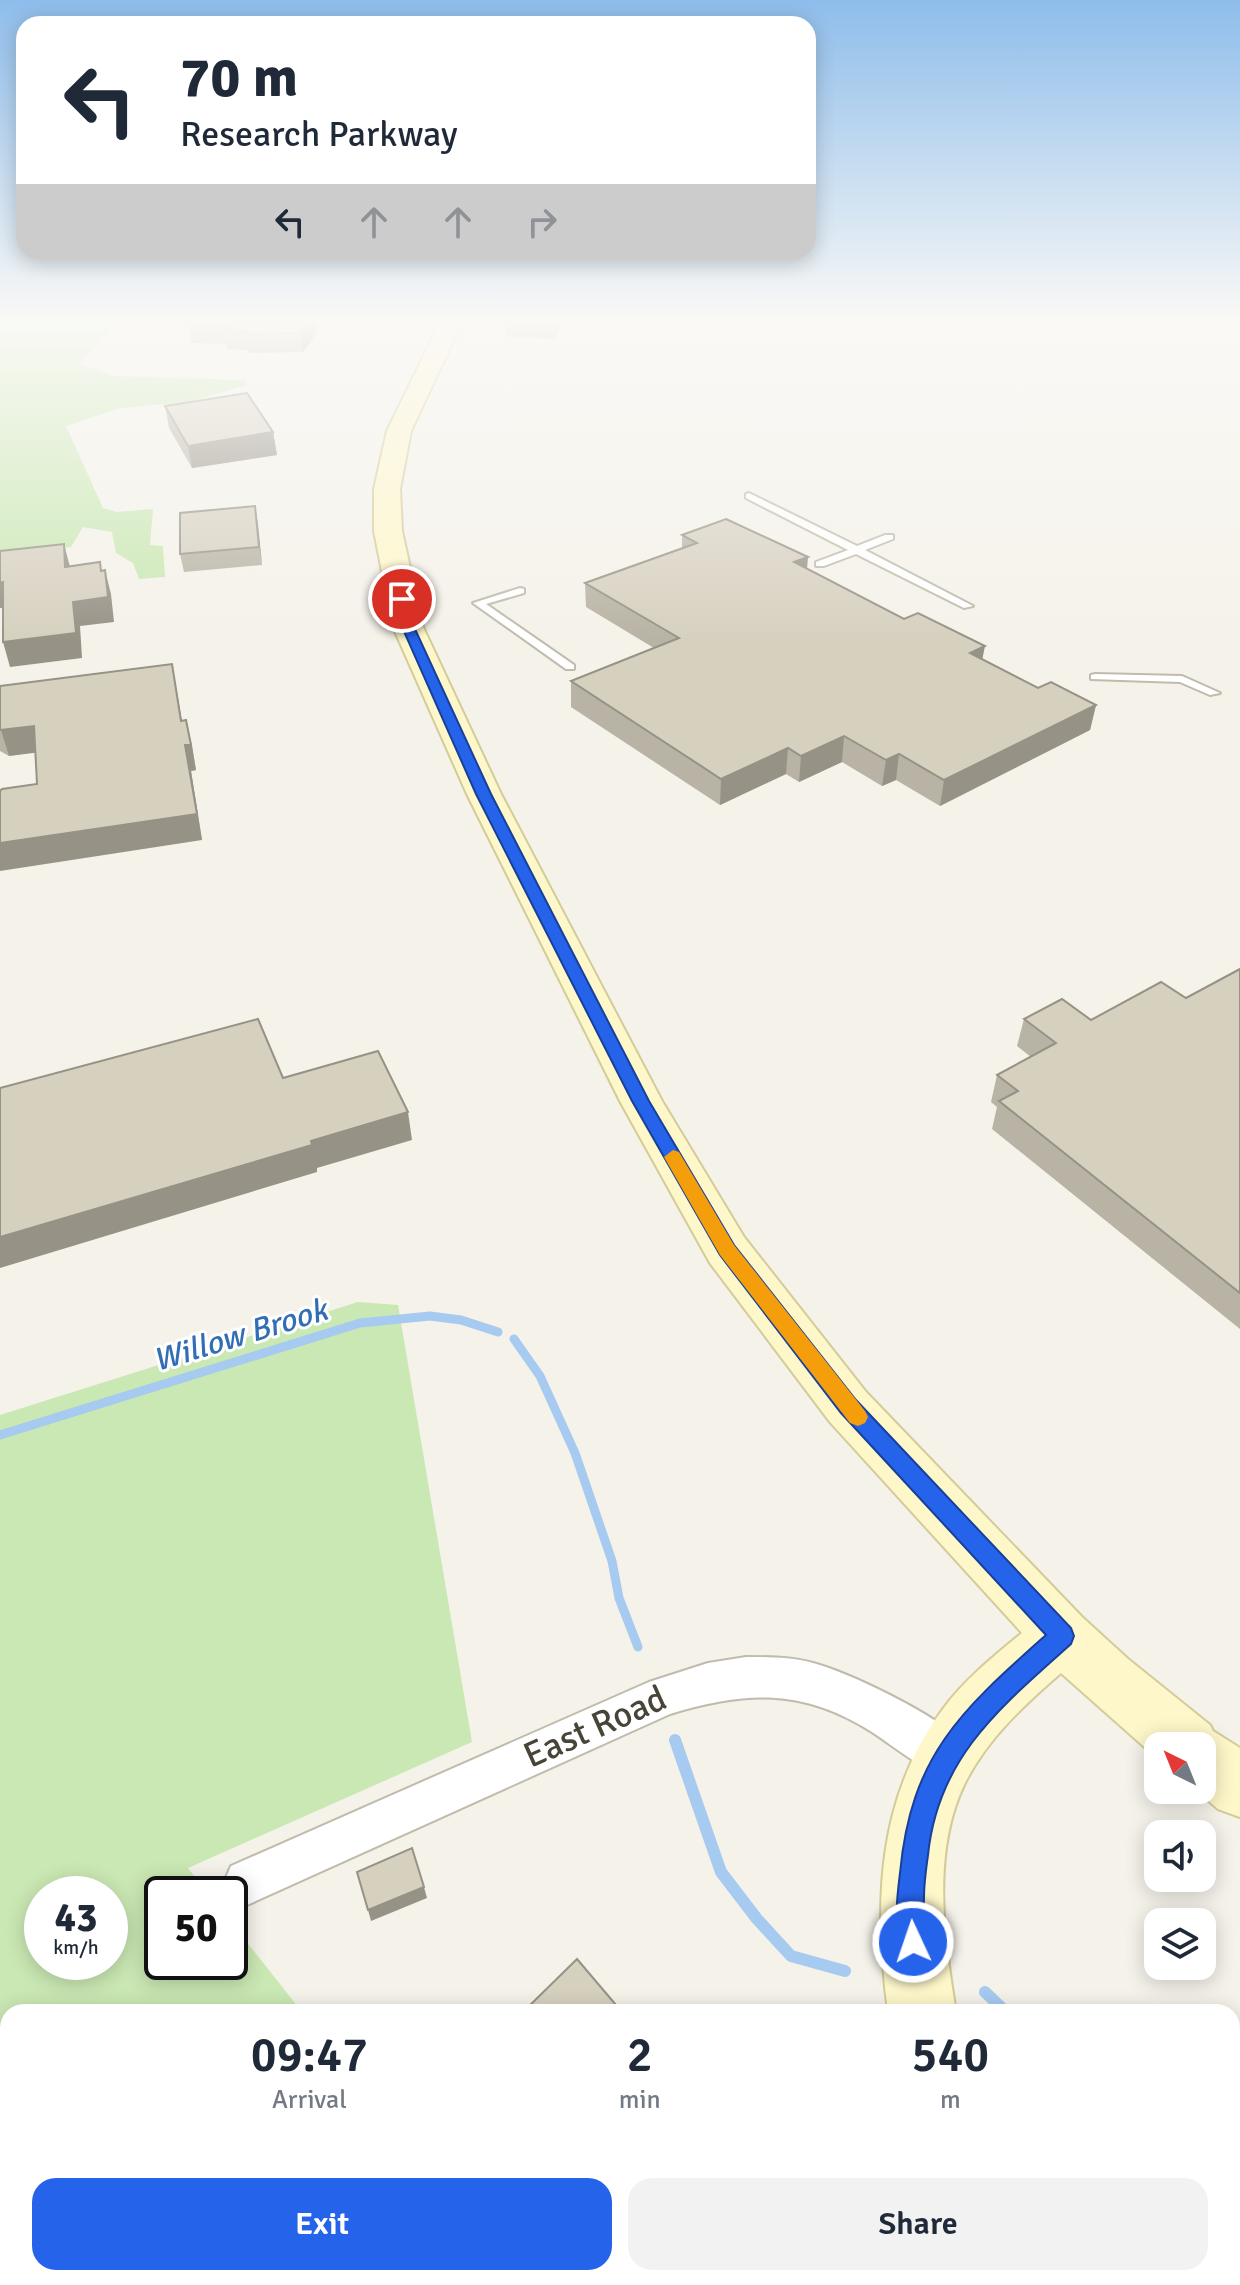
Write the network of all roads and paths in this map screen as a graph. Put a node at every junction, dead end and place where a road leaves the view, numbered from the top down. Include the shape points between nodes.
1 (401, 427) edge
2 (749, 496) dead end
3 (889, 537) dead end
4 (857, 550) junction
5 (820, 564) dead end
6 (520, 591) dead end
7 (968, 606) dead end
8 (570, 667) dead end
9 (1095, 677) dead end
10 (1214, 693) dead end
11 (1062, 1636) junction
12 (1172, 1732) edge
13 (946, 1756) junction
14 (1216, 1767) edge
15 (1240, 1787) edge
16 (248, 1882) edge
17 (921, 2004) edge

1 - 11 main road via 387,489 388,531 408,627 484,794 641,1101 727,1250 848,1407
2 - 4 lane
3 - 4 lane
4 - 5 lane
4 - 7 lane
6 - 8 lane via 478,603
9 - 10 lane via 1182,679
11 - 12 main road
11 - 13 main road via 986,1704
13 - 16 street, East Road via 879,1711 829,1686 778,1676 725,1678 664,1696
13 - 17 main road via 924,1807 912,1871 911,1925
14 - 15 main road

